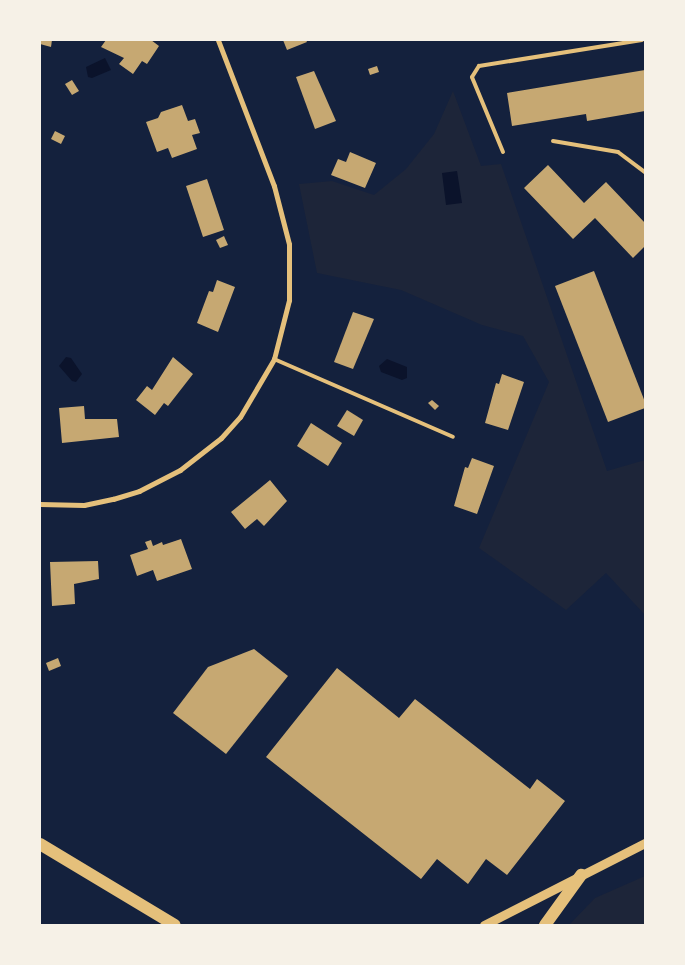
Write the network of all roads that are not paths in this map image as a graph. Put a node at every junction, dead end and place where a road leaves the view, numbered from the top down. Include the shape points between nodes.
1 (218, 40) edge
2 (642, 40) edge
3 (553, 141) dead end
4 (503, 152) dead end
5 (645, 172) edge
6 (274, 359) junction
7 (453, 437) dead end
8 (40, 504) edge
9 (645, 843) edge
10 (40, 844) edge
11 (581, 875) junction
12 (175, 925) edge
13 (484, 925) edge
14 (545, 925) edge

1 - 6 street via 274,186 289,244 289,300
2 - 4 lane via 479,66 472,78
3 - 5 lane via 618,152
6 - 7 lane
6 - 8 street via 240,417 222,438 180,470 113,500 84,505
9 - 11 street
10 - 12 main road
11 - 13 street
11 - 14 main road

